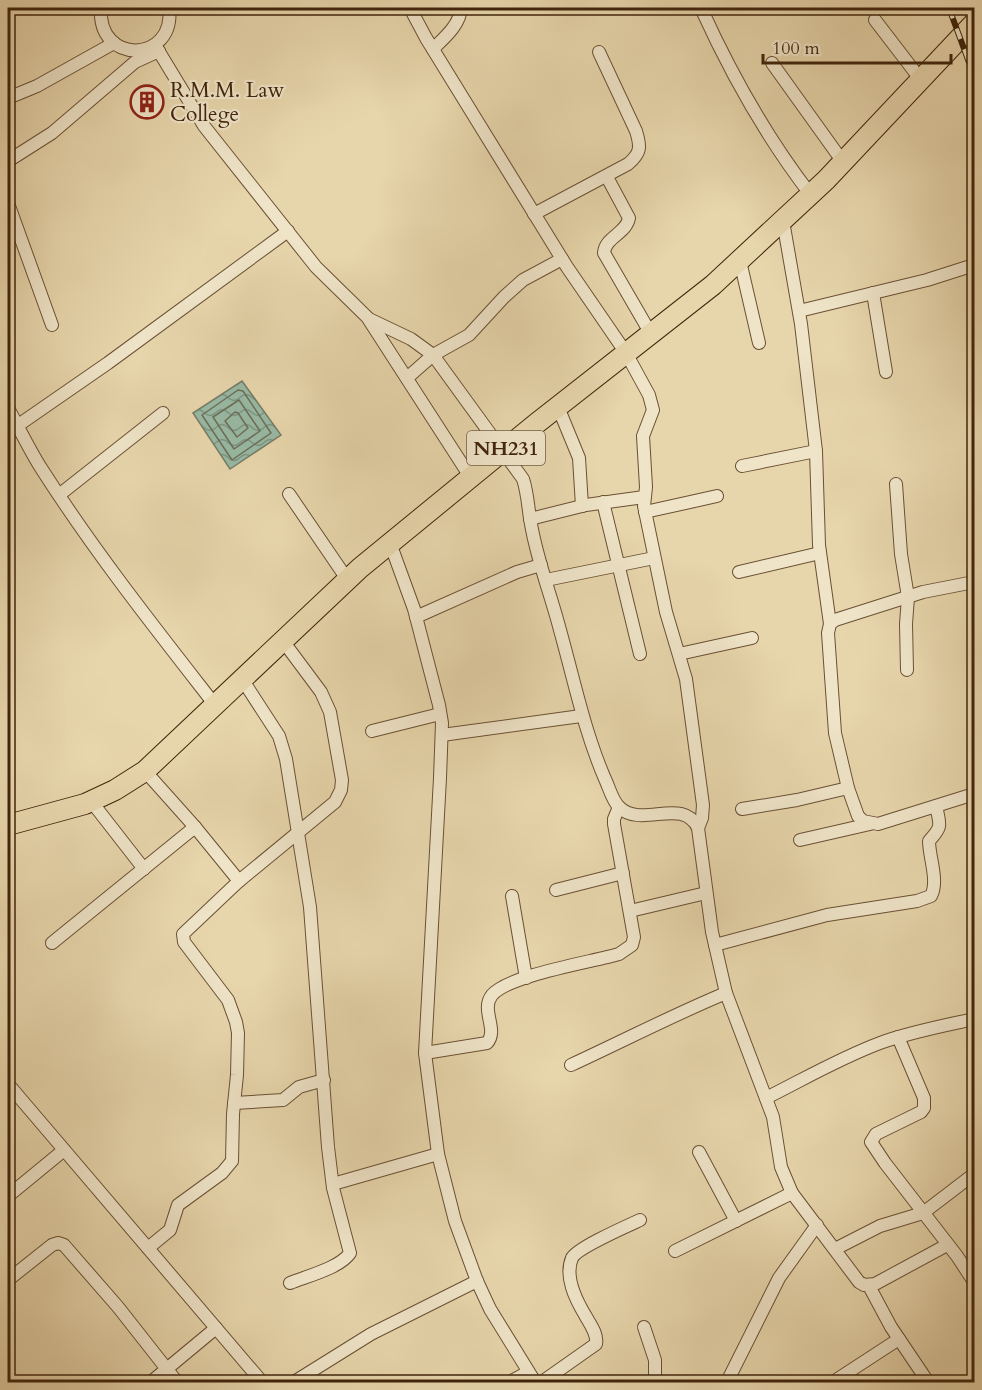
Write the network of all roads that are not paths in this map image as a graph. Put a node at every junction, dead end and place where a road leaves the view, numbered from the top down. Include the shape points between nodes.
1 (101, 8) edge
2 (170, 8) edge
3 (410, 8) edge
4 (462, 8) edge
5 (701, 8) edge
6 (875, 20) dead end
7 (975, 23) edge
8 (114, 43) junction
9 (157, 48) junction
10 (433, 49) junction
11 (599, 52) dead end
12 (772, 63) dead end
13 (921, 80) junction
14 (8, 98) edge
15 (8, 160) edge
16 (843, 162) junction
17 (607, 177) junction
18 (810, 195) junction
19 (9, 209) edge
20 (534, 214) junction
21 (783, 221) junction
22 (288, 231) junction
23 (562, 259) junction
24 (740, 261) junction
25 (975, 265) edge
26 (873, 293) junction
27 (799, 311) junction
28 (369, 319) junction
29 (52, 325) dead end
30 (651, 334) junction
31 (759, 343) dead end
32 (626, 353) junction
33 (433, 355) junction
34 (885, 372) dead end
35 (407, 378) junction
36 (558, 406) junction
37 (8, 408) edge
38 (163, 412) dead end
39 (17, 426) junction
40 (503, 451) junction
41 (816, 451) junction
42 (742, 466) dead end
43 (471, 478) junction
44 (896, 484) dead end
45 (289, 494) dead end
46 (59, 495) junction
47 (717, 496) dead end
48 (644, 497) junction
49 (603, 502) junction
50 (582, 506) junction
51 (645, 512) junction
52 (530, 519) junction
53 (390, 543) junction
54 (820, 553) junction
55 (654, 558) junction
56 (541, 565) junction
57 (618, 566) junction
58 (739, 572) dead end
59 (347, 579) junction
60 (546, 580) junction
61 (975, 582) edge
62 (908, 597) junction
63 (416, 617) junction
64 (830, 624) junction
65 (752, 638) dead end
66 (283, 641) junction
67 (640, 654) dead end
68 (679, 654) junction
69 (907, 670) dead end
70 (242, 680) junction
71 (215, 705) junction
72 (440, 714) junction
73 (582, 716) junction
74 (372, 731) dead end
75 (442, 735) junction
76 (145, 771) junction
77 (848, 788) junction
78 (975, 794) edge
79 (91, 801) junction
80 (936, 806) junction
81 (619, 807) junction
82 (742, 809) dead end
83 (870, 824) junction
84 (8, 825) edge
85 (195, 827) junction
86 (698, 828) junction
87 (297, 834) junction
88 (800, 840) dead end
89 (144, 869) junction
90 (623, 873) junction
91 (239, 881) junction
92 (556, 890) dead end
93 (705, 893) junction
94 (512, 896) dead end
95 (630, 911) junction
96 (52, 943) dead end
97 (715, 945) junction
98 (526, 978) junction
99 (726, 993) junction
100 (975, 1019) edge
101 (898, 1037) junction
102 (425, 1053) junction
103 (571, 1065) dead end
104 (324, 1080) junction
105 (8, 1084) edge
106 (766, 1098) junction
107 (234, 1103) junction
108 (64, 1150) junction
109 (699, 1152) dead end
110 (438, 1154) junction
111 (973, 1180) edge
112 (333, 1184) junction
113 (792, 1193) junction
114 (8, 1196) edge
115 (923, 1213) junction
116 (640, 1220) dead end
117 (736, 1221) junction
118 (817, 1225) junction
119 (947, 1245) junction
120 (148, 1248) junction
121 (835, 1249) junction
122 (675, 1251) dead end
123 (8, 1280) edge
124 (477, 1281) junction
125 (975, 1282) edge
126 (290, 1283) dead end
127 (869, 1286) junction
128 (644, 1327) dead end
129 (216, 1328) junction
130 (899, 1339) junction
131 (167, 1369) junction
132 (531, 1377) edge
133 (152, 1383) edge
134 (177, 1383) edge
135 (262, 1383) edge
136 (294, 1383) edge
137 (510, 1383) edge
138 (542, 1383) edge
139 (655, 1383) edge
140 (727, 1383) edge
141 (833, 1383) edge
142 (928, 1383) edge

1 - 8 street via 104,31
2 - 9 street via 168,29
3 - 10 street
4 - 10 street via 449,34
5 - 18 street via 768,135
6 - 13 street
7 - 13 highway, NH231
8 - 9 street via 132,51
8 - 14 street
9 - 15 street via 51,133
9 - 22 street via 204,126
10 - 20 street
11 - 17 street via 640,145 636,158
12 - 16 street
13 - 16 highway, NH231
16 - 18 highway, NH231
17 - 20 street
17 - 30 street via 628,218 604,253
18 - 21 highway, NH231
19 - 29 street
20 - 23 street
21 - 24 highway, NH231
21 - 27 street
22 - 28 street via 329,281
22 - 39 street
23 - 32 street
23 - 33 street via 524,280 469,335
24 - 30 highway, NH231
24 - 31 street
25 - 26 street
26 - 27 street
26 - 34 street
27 - 41 street
28 - 33 street via 411,339
28 - 35 street
30 - 32 highway, NH231
32 - 36 highway, NH231
32 - 48 street via 653,410 643,436
33 - 35 street
33 - 40 street
35 - 43 street
36 - 40 highway, NH231
36 - 50 street via 579,458
37 - 39 street
38 - 46 street
39 - 46 street
40 - 43 highway, NH231
40 - 52 street via 523,479
41 - 42 street
41 - 54 street
43 - 53 highway, NH231
44 - 62 street
45 - 59 street
46 - 71 street
47 - 51 street
48 - 49 street
48 - 51 street
49 - 50 street
49 - 57 street
50 - 52 street
51 - 55 street
52 - 56 street
53 - 59 highway, NH231
53 - 63 street
54 - 58 street
54 - 64 street
55 - 57 street
55 - 68 street
56 - 60 street
56 - 63 street
57 - 60 street
57 - 67 street
59 - 66 highway, NH231
60 - 73 street
61 - 62 street
62 - 64 street
62 - 69 street
63 - 72 street
64 - 77 street via 835,733
65 - 68 street
66 - 70 highway, NH231
66 - 87 street via 326,701 342,780 335,802
68 - 86 street via 689,693 704,805
70 - 71 highway, NH231
70 - 87 street via 281,741
71 - 76 highway, NH231
72 - 74 street
72 - 75 street
73 - 75 street
73 - 81 street
75 - 102 street
76 - 79 highway, NH231
76 - 85 street
77 - 82 street
77 - 83 street via 858,816
78 - 80 street
79 - 84 highway, NH231
79 - 89 street
80 - 83 street
80 - 97 street via 939,828 929,841 934,882 931,896 817,917
81 - 86 street via 632,814 682,813 694,820
81 - 90 street via 614,819
83 - 88 street
85 - 89 street
85 - 91 street
86 - 93 street
87 - 91 street
87 - 104 street via 310,907
89 - 96 street
90 - 92 street
90 - 95 street
91 - 107 street via 182,938 228,1000 236,1022
93 - 95 street
93 - 97 street
94 - 98 street
95 - 98 street via 634,937 628,949
97 - 99 street
98 - 102 street via 492,995 488,1009 492,1033 487,1043
99 - 103 street
99 - 106 street
100 - 101 street
101 - 106 street via 855,1053
101 - 115 street via 924,1098 924,1108 876,1134 871,1142
102 - 110 street
104 - 107 street via 299,1087 283,1100
104 - 112 street
105 - 108 street
106 - 113 street via 781,1167
107 - 120 street via 230,1166 178,1205 170,1230
108 - 114 street
108 - 120 street
109 - 117 street
110 - 112 street
110 - 124 street via 455,1221
111 - 115 street
112 - 126 street via 350,1253 337,1264
113 - 117 street
113 - 118 street
115 - 119 street
115 - 121 street via 880,1226
116 - 138 street via 572,1259 572,1290 595,1334 596,1344
117 - 122 street
118 - 121 street
118 - 140 street via 779,1278
119 - 125 street
119 - 127 street
120 - 129 street
121 - 127 street via 859,1282
123 - 131 street via 52,1245 64,1245
124 - 132 street
124 - 136 street via 371,1334
127 - 130 street
128 - 139 street via 655,1360
129 - 131 street
129 - 135 street
130 - 141 street
130 - 142 street
131 - 133 street
131 - 134 street
132 - 137 street

